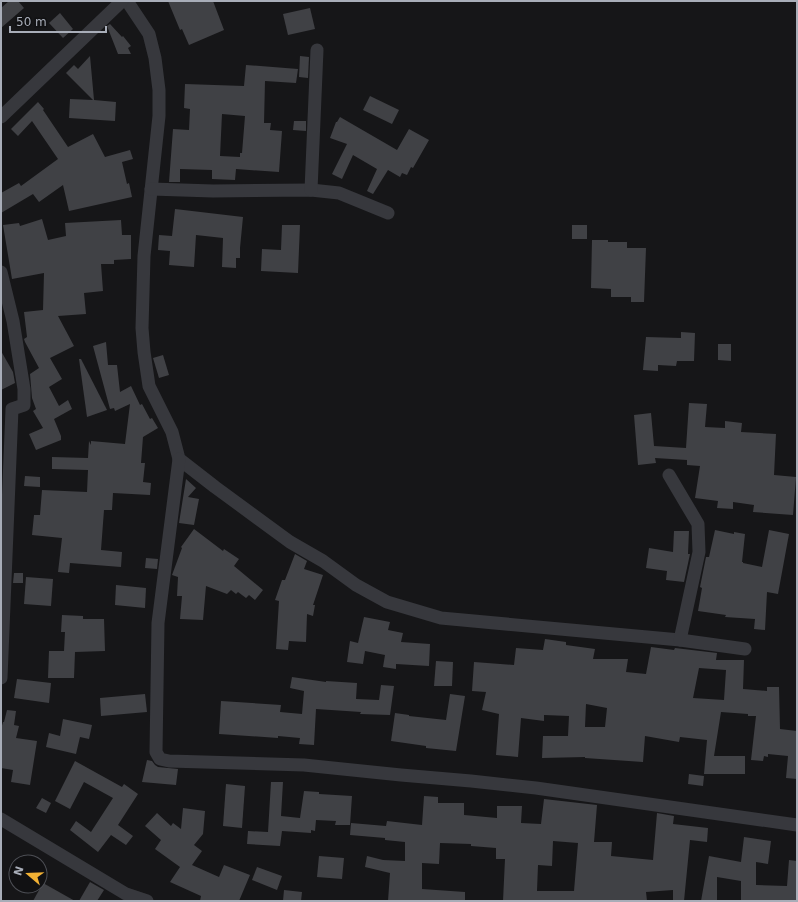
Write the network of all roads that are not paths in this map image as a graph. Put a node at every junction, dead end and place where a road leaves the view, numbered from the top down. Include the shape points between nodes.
1 (122, 1) edge
2 (127, 1) edge
3 (317, 50) dead end
4 (1, 117) edge
5 (151, 188) junction
6 (312, 190) junction
7 (388, 213) dead end
8 (1, 272) edge
9 (7, 408) edge
10 (179, 459) junction
11 (669, 474) dead end
12 (680, 640) junction
13 (745, 649) dead end
14 (1, 678) edge
15 (1, 819) edge
16 (797, 824) edge
17 (147, 901) edge

1 - 4 street
2 - 5 street via 149,34 155,58 159,116
3 - 6 street
5 - 6 street via 212,192
5 - 10 street via 144,256 142,328 149,386 172,432
6 - 7 street via 339,193
8 - 9 street via 24,389 24,406
9 - 14 street
10 - 12 street via 290,542 387,602 441,618
10 - 16 street via 158,623 156,752 160,759 304,765 471,781
11 - 12 street via 698,524 699,552
12 - 13 street
15 - 17 street via 126,894

